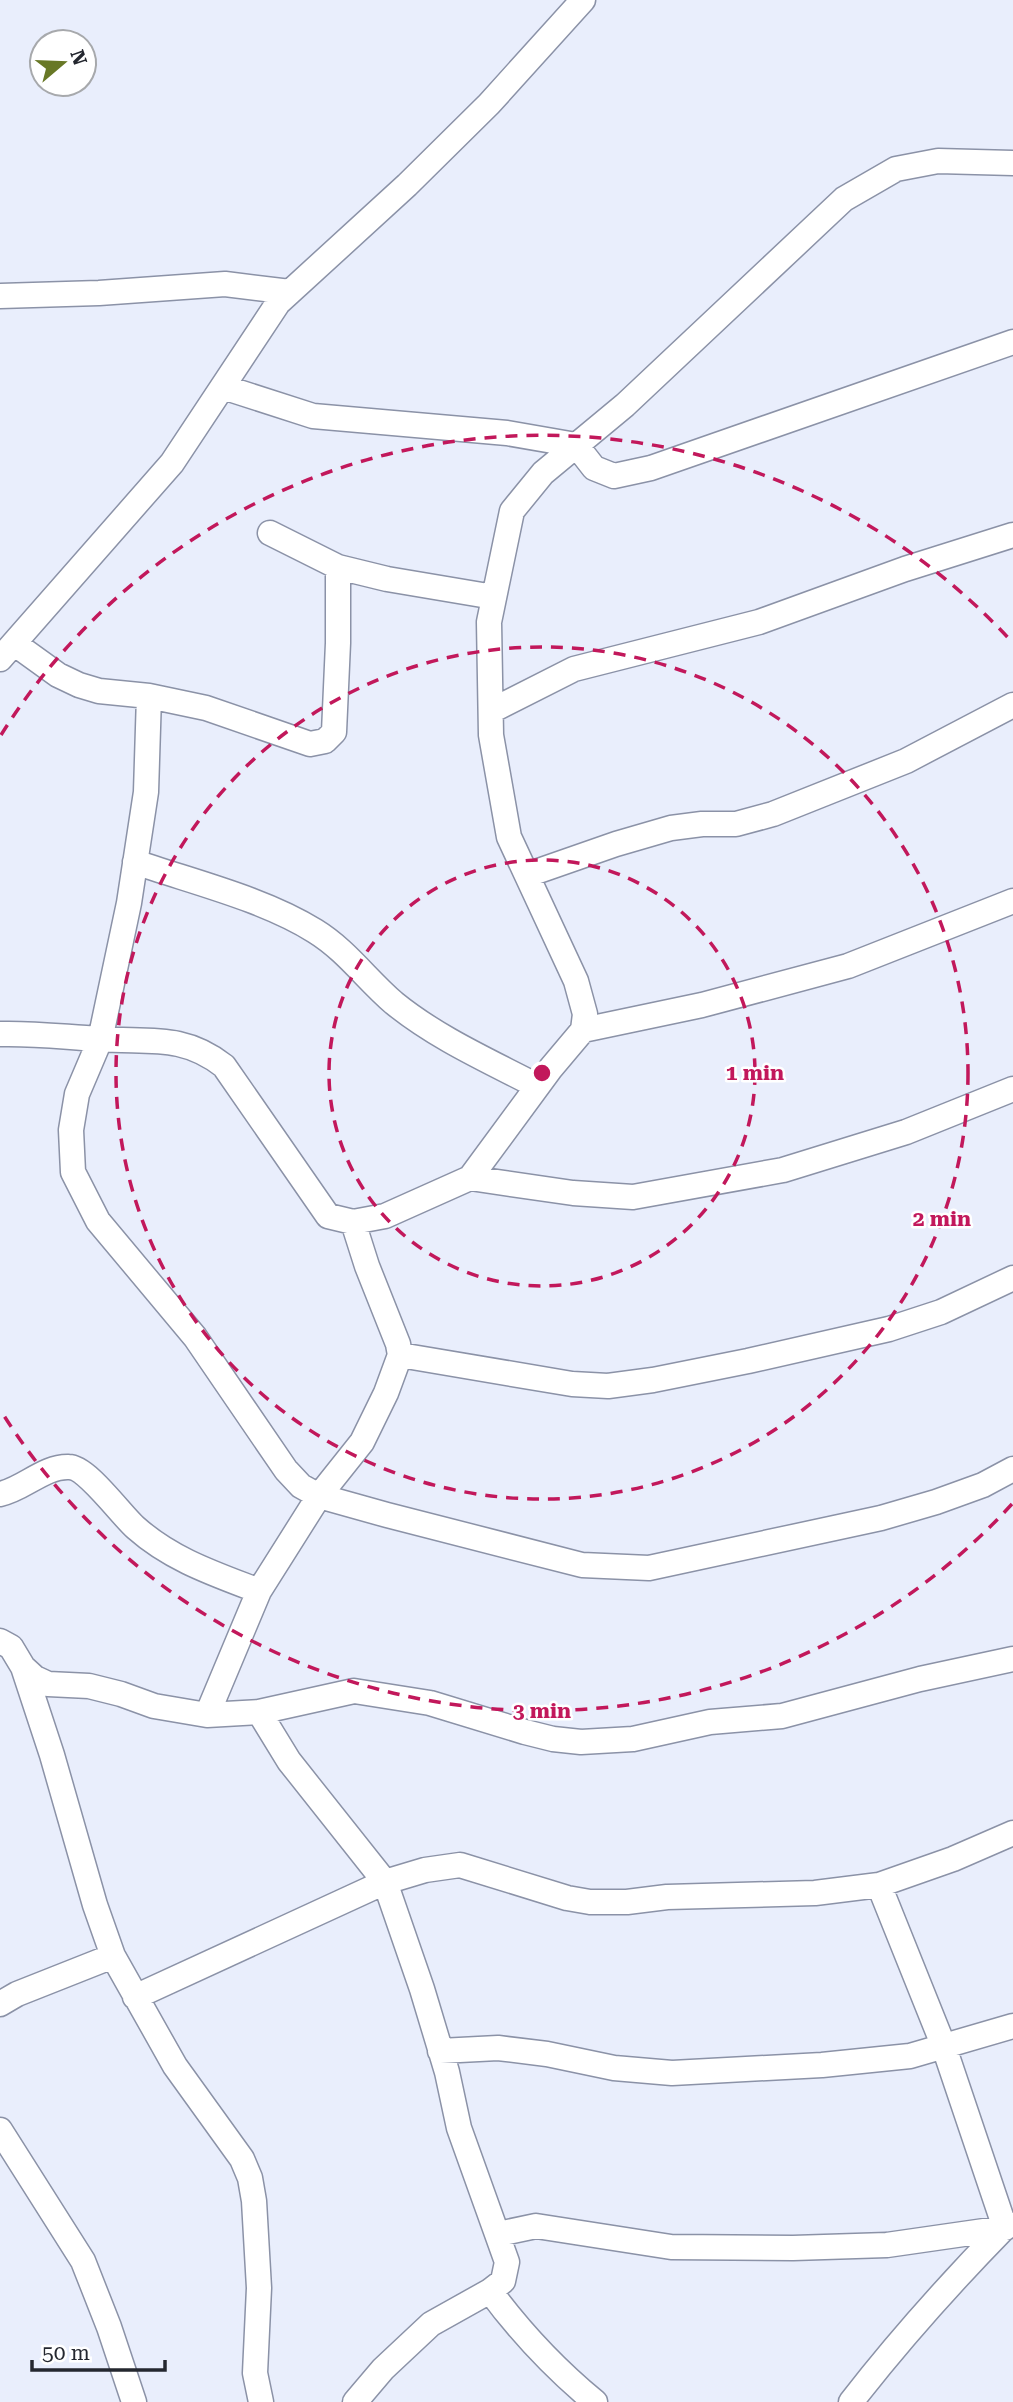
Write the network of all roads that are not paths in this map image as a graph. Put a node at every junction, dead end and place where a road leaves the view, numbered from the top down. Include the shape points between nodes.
1 (583, 0) edge
2 (1013, 163) edge
3 (290, 292) junction
4 (0, 296) edge
5 (1013, 342) edge
6 (223, 387) junction
7 (576, 445) junction
8 (270, 533) dead end
9 (1011, 540) edge
10 (338, 567) junction
11 (494, 597) junction
12 (8, 652) edge
13 (149, 696) junction
14 (1013, 705) edge
15 (491, 711) junction
16 (135, 862) junction
17 (527, 875) junction
18 (1013, 901) edge
19 (583, 1030) junction
20 (0, 1034) edge
21 (100, 1040) junction
22 (537, 1086) junction
23 (1013, 1089) edge
24 (470, 1178) junction
25 (353, 1222) junction
26 (1013, 1278) edge
27 (400, 1355) junction
28 (1013, 1469) edge
29 (0, 1494) edge
30 (319, 1496) junction
31 (259, 1591) junction
32 (0, 1641) edge
33 (1013, 1659) edge
34 (23, 1667) junction
35 (260, 1712) junction
36 (207, 1715) junction
37 (1013, 1833) edge
38 (385, 1882) junction
39 (878, 1885) junction
40 (113, 1956) junction
41 (135, 1997) junction
42 (0, 2004) edge
43 (1013, 2026) edge
44 (944, 2047) junction
45 (440, 2051) junction
46 (0, 2130) edge
47 (1009, 2224) edge
48 (498, 2234) junction
49 (490, 2291) junction
50 (134, 2402) edge
51 (261, 2402) edge
52 (355, 2402) edge
53 (595, 2402) edge
54 (851, 2402) edge

1 - 3 street via 489,104
2 - 7 street via 938,161 896,169 844,200 635,396
3 - 4 street via 225,284
3 - 6 street
5 - 7 street via 651,468 614,476 594,468
6 - 7 street via 313,416 507,433
6 - 12 street via 172,463
7 - 11 street via 543,473 512,511
8 - 10 street
9 - 15 street via 905,569 759,622 574,669
10 - 11 street
10 - 13 street via 334,732 325,741 310,744 206,708
11 - 15 street via 489,622
12 - 13 street via 79,685
13 - 16 street via 146,792
14 - 17 street via 906,761 773,814 736,824 671,828
15 - 17 street via 509,837
16 - 21 street
16 - 22 street via 280,911 317,932 393,1001 434,1031
17 - 19 street via 576,981 585,1014
18 - 19 street via 848,966 702,1005
19 - 22 street
20 - 21 street
21 - 25 street via 152,1039 188,1044 210,1055 224,1066 328,1216
21 - 30 street via 77,1094 71,1130 73,1172 98,1221 195,1337 286,1470
22 - 24 street
23 - 24 street via 906,1132 783,1170 633,1197
24 - 25 street via 385,1216
25 - 27 street
26 - 27 street via 941,1312 889,1329 608,1387
27 - 30 street via 362,1442
28 - 30 street via 983,1485 881,1518 649,1568 582,1565
29 - 31 street via 53,1469 73,1467 164,1551
30 - 31 street
31 - 36 street
32 - 34 street via 11,1647
33 - 35 street via 782,1716 710,1723 633,1739 553,1739 430,1703 354,1691
34 - 36 street via 48,1684 89,1686 154,1706
34 - 40 street
35 - 36 street
35 - 38 street via 289,1761
37 - 39 street
38 - 39 street via 460,1864 567,1899 590,1902 815,1893
38 - 41 street
38 - 45 street
39 - 44 street
40 - 41 street
40 - 42 street
41 - 51 street via 250,2178 259,2288 255,2373
43 - 44 street
44 - 45 street via 910,2056 672,2073 498,2049
44 - 47 street
45 - 48 street via 459,2128
46 - 50 street via 83,2261
47 - 48 street via 887,2245 793,2248 671,2247 536,2226
47 - 54 street via 896,2344
48 - 49 street via 507,2262 503,2281
49 - 52 street via 431,2324
49 - 53 street via 517,2328

